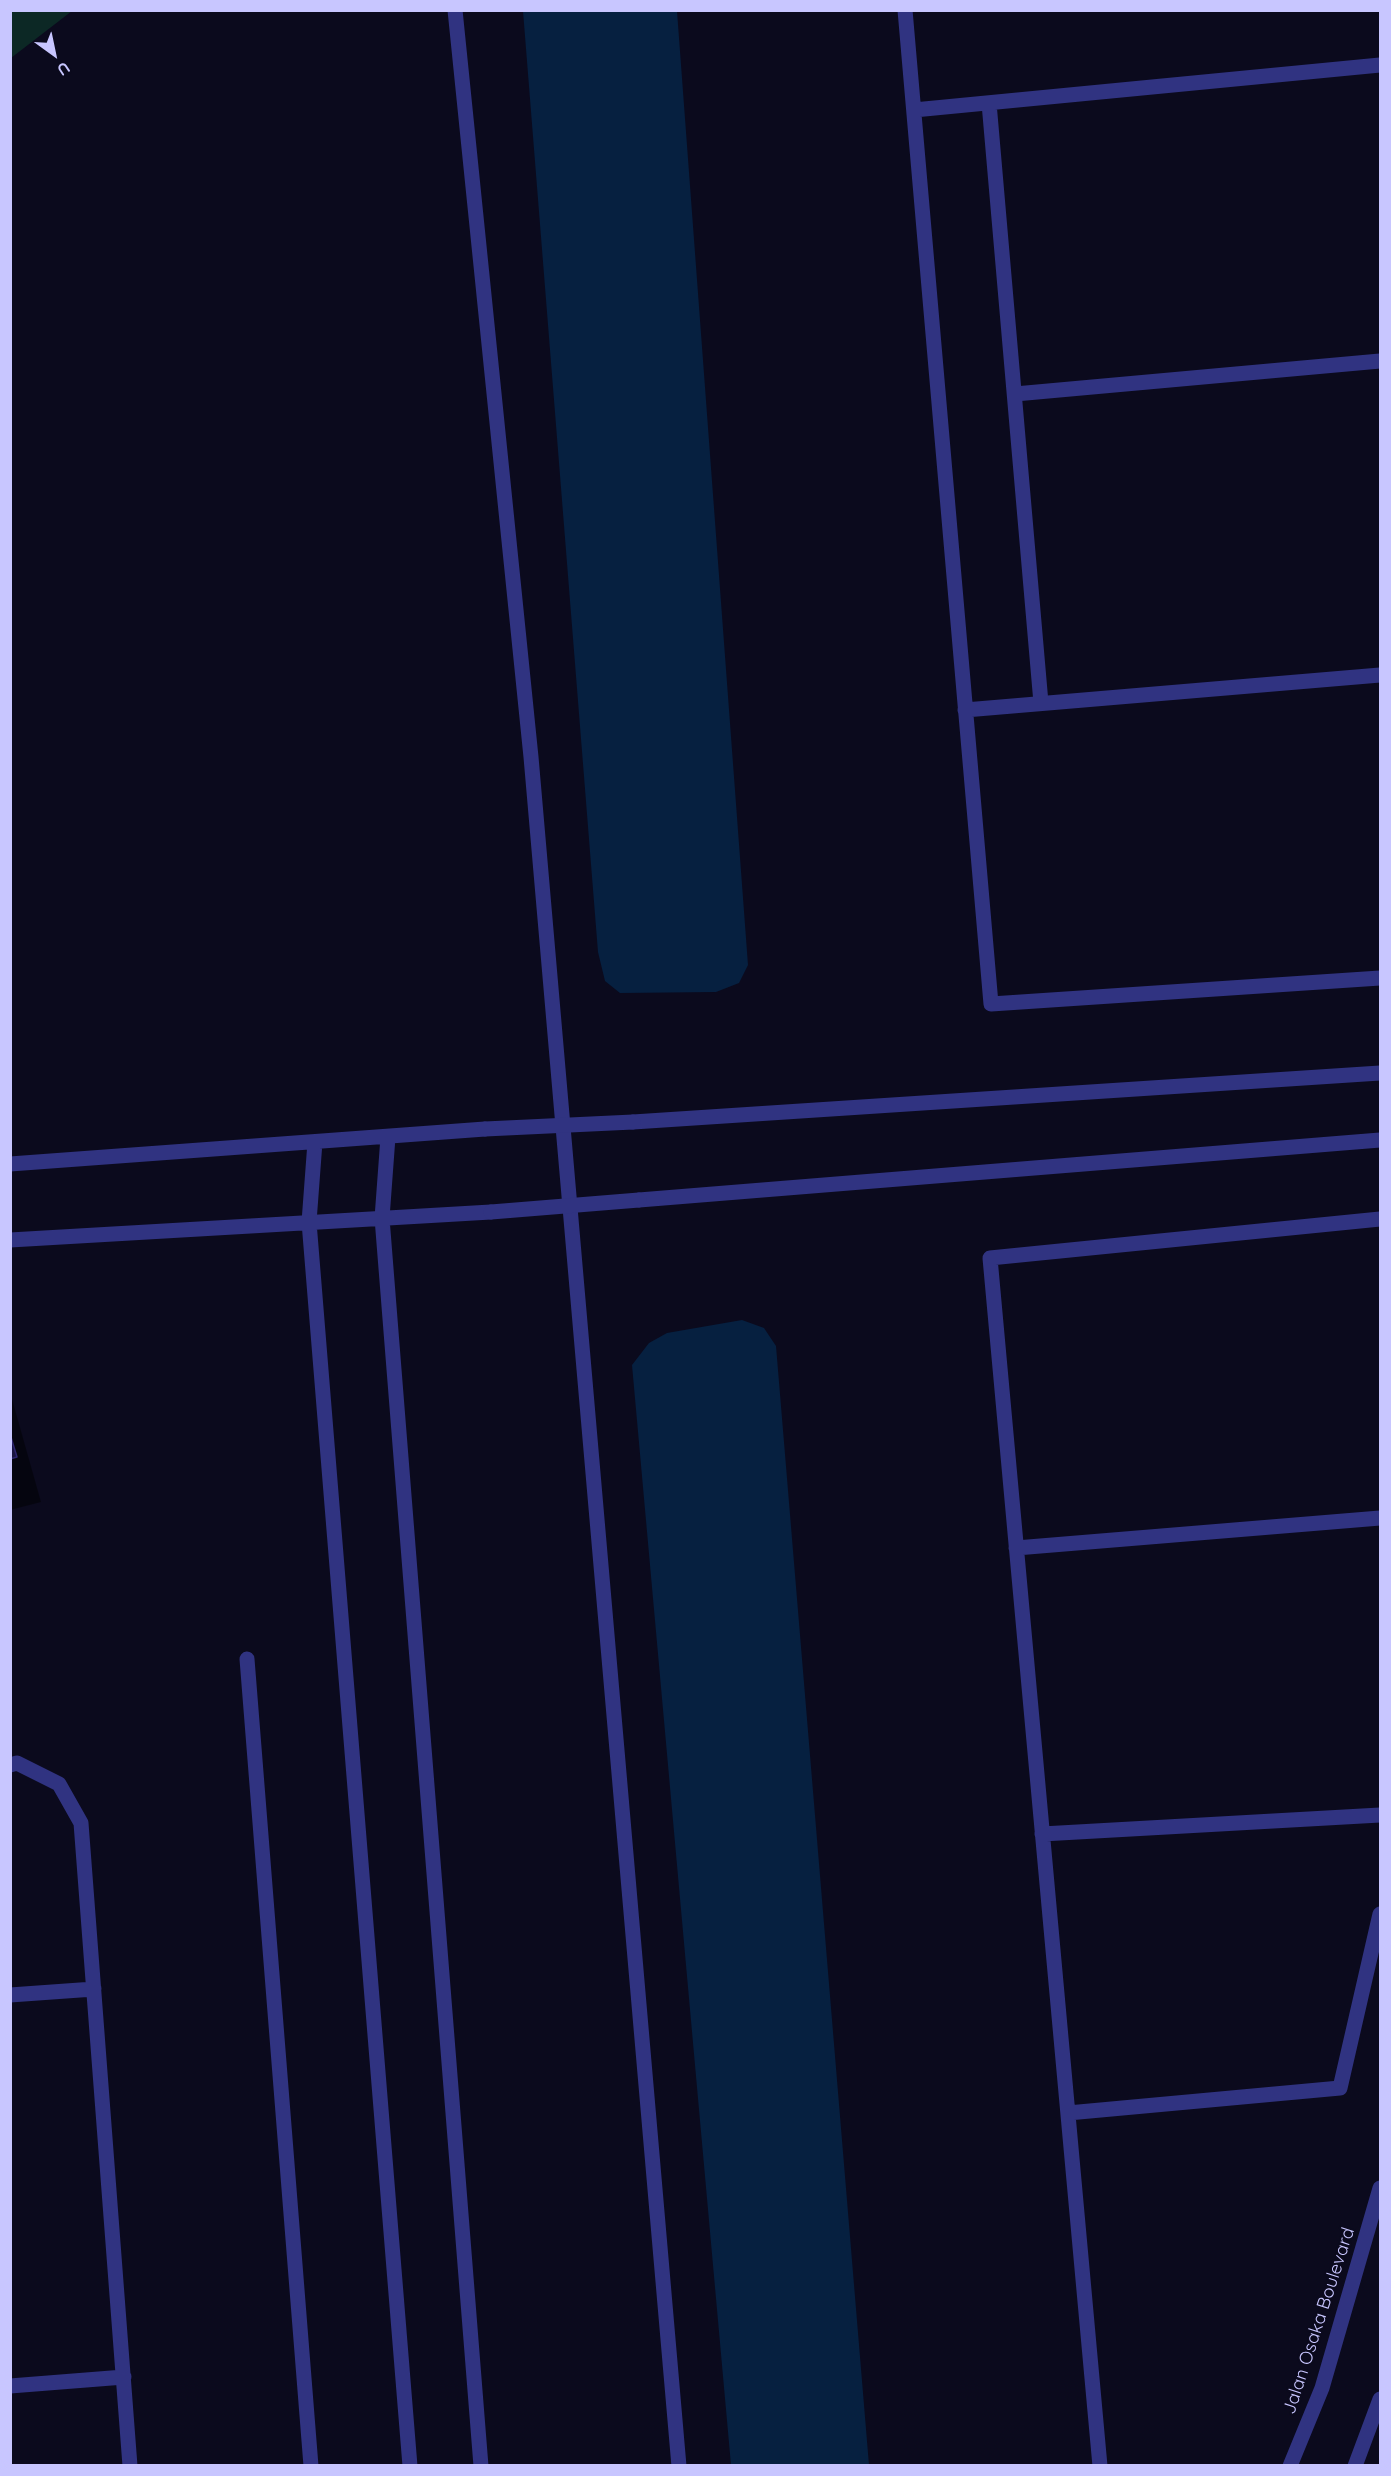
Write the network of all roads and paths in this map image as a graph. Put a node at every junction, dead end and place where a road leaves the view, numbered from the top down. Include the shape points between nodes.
1 (455, 10) edge
2 (905, 10) edge
3 (1380, 65) edge
4 (989, 103) junction
5 (914, 110) junction
6 (1380, 362) edge
7 (1015, 394) junction
8 (1380, 675) edge
9 (1041, 703) junction
10 (965, 710) junction
11 (1380, 978) edge
12 (1380, 1073) edge
13 (388, 1137) junction
14 (1380, 1140) edge
15 (315, 1142) junction
16 (10, 1164) edge
17 (382, 1218) junction
18 (1380, 1219) edge
19 (309, 1222) junction
20 (10, 1240) edge
21 (1380, 1518) edge
22 (1016, 1548) junction
23 (247, 1659) dead end
24 (10, 1765) edge
25 (1380, 1815) edge
26 (1042, 1834) junction
27 (1380, 1914) edge
28 (94, 1989) junction
29 (10, 1995) edge
30 (1068, 2113) junction
31 (1380, 2188) edge
32 (124, 2377) junction
33 (10, 2386) edge
34 (1380, 2399) edge
35 (130, 2466) edge
36 (311, 2466) edge
37 (410, 2466) edge
38 (481, 2466) edge
39 (679, 2466) edge
40 (1100, 2466) edge
41 (1290, 2466) edge
42 (1355, 2466) edge

1 - 39 street via 531,757
2 - 5 street
3 - 4 street
4 - 5 street
4 - 7 street
5 - 10 street
6 - 7 street
7 - 9 street
8 - 9 street
9 - 10 street
10 - 11 street via 991,1004
12 - 13 street, bridge
13 - 15 street
13 - 17 street
14 - 17 street, bridge
15 - 16 street
15 - 19 street
17 - 19 street
17 - 38 street
18 - 22 street via 990,1258
19 - 20 street
19 - 37 street
21 - 22 street
22 - 26 street
23 - 36 street
24 - 28 street via 18,1763 59,1785 81,1823
25 - 26 street
26 - 30 street
27 - 30 street via 1340,2088
28 - 29 street
28 - 32 street
30 - 40 street
31 - 41 street, Jalan Osaka Boulevard via 1322,2388
32 - 33 street
32 - 35 street
34 - 42 street

